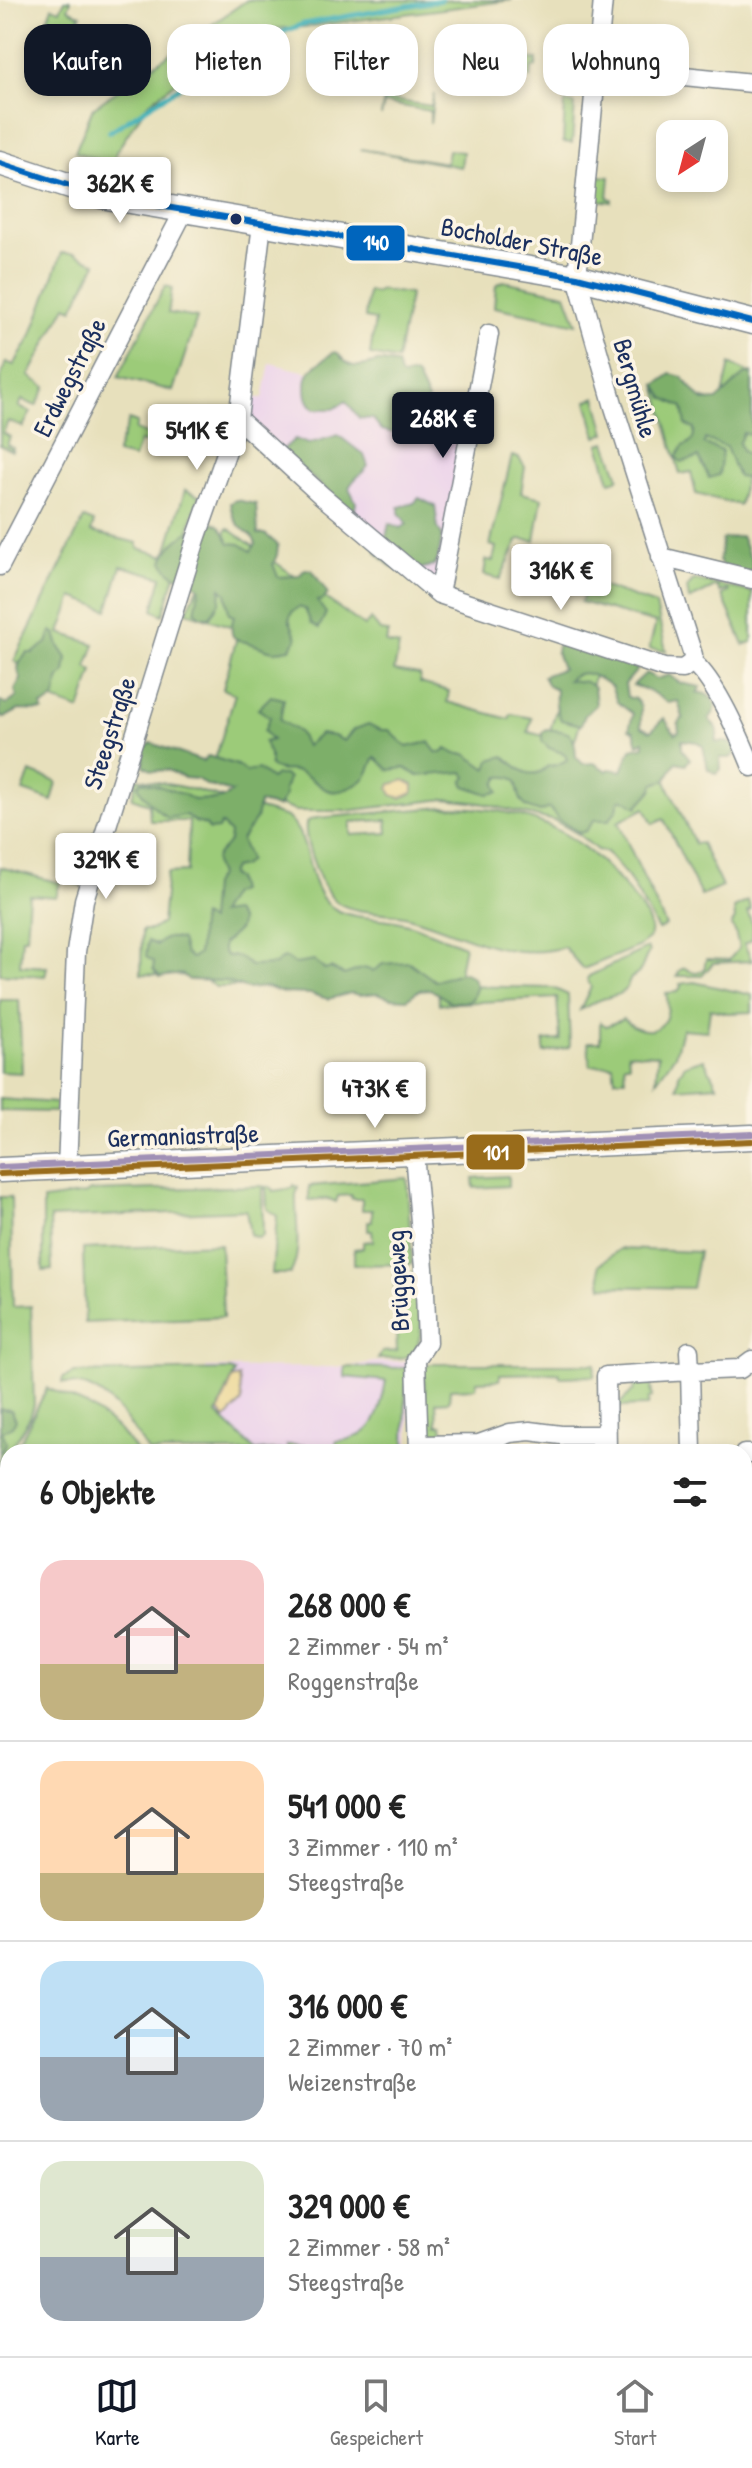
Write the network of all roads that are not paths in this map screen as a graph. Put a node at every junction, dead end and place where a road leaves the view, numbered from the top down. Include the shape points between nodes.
1 (603, 0) edge
2 (601, 24) edge
3 (689, 76) edge
4 (752, 83) edge
5 (594, 96) edge
6 (0, 163) edge
7 (184, 211) junction
8 (262, 224) junction
9 (577, 277) junction
10 (752, 322) edge
11 (489, 334) dead end
12 (238, 419) junction
13 (661, 557) junction
14 (0, 566) edge
15 (752, 579) edge
16 (439, 594) junction
17 (692, 662) junction
18 (752, 767) edge
19 (752, 1137) edge
20 (414, 1153) junction
21 (67, 1168) junction
22 (0, 1170) edge
23 (689, 1351) dead end
24 (752, 1360) edge
25 (690, 1371) junction
26 (606, 1443) edge
27 (419, 1444) edge
28 (479, 1444) edge
29 (692, 1444) edge

1 - 2 street, Bergmühle
3 - 4 street
5 - 9 street, Bergmühle
6 - 7 main road, Bocholder Straße via 101,196
7 - 8 main road, Bocholder Straße
7 - 14 street, Erdwegstraße
8 - 9 main road, Bocholder Straße
8 - 12 street, Steegstraße
9 - 10 main road, Bocholder Straße
9 - 13 street, Bergmühle
11 - 16 street
12 - 16 street
12 - 21 street, Steegstraße via 196,539 79,926
13 - 15 street
13 - 17 street, Bergmühle
16 - 17 street via 664,668 683,669
17 - 18 street, Bergmühle via 703,671
19 - 20 main road, Germaniastraße
20 - 21 main road, Germaniastraße
20 - 27 street, Brüggeweg via 427,1343 416,1359
21 - 22 main road, Germaniastraße
23 - 25 street
24 - 25 street via 740,1369
25 - 26 street via 606,1376
25 - 29 street
26 - 28 street via 530,1431

